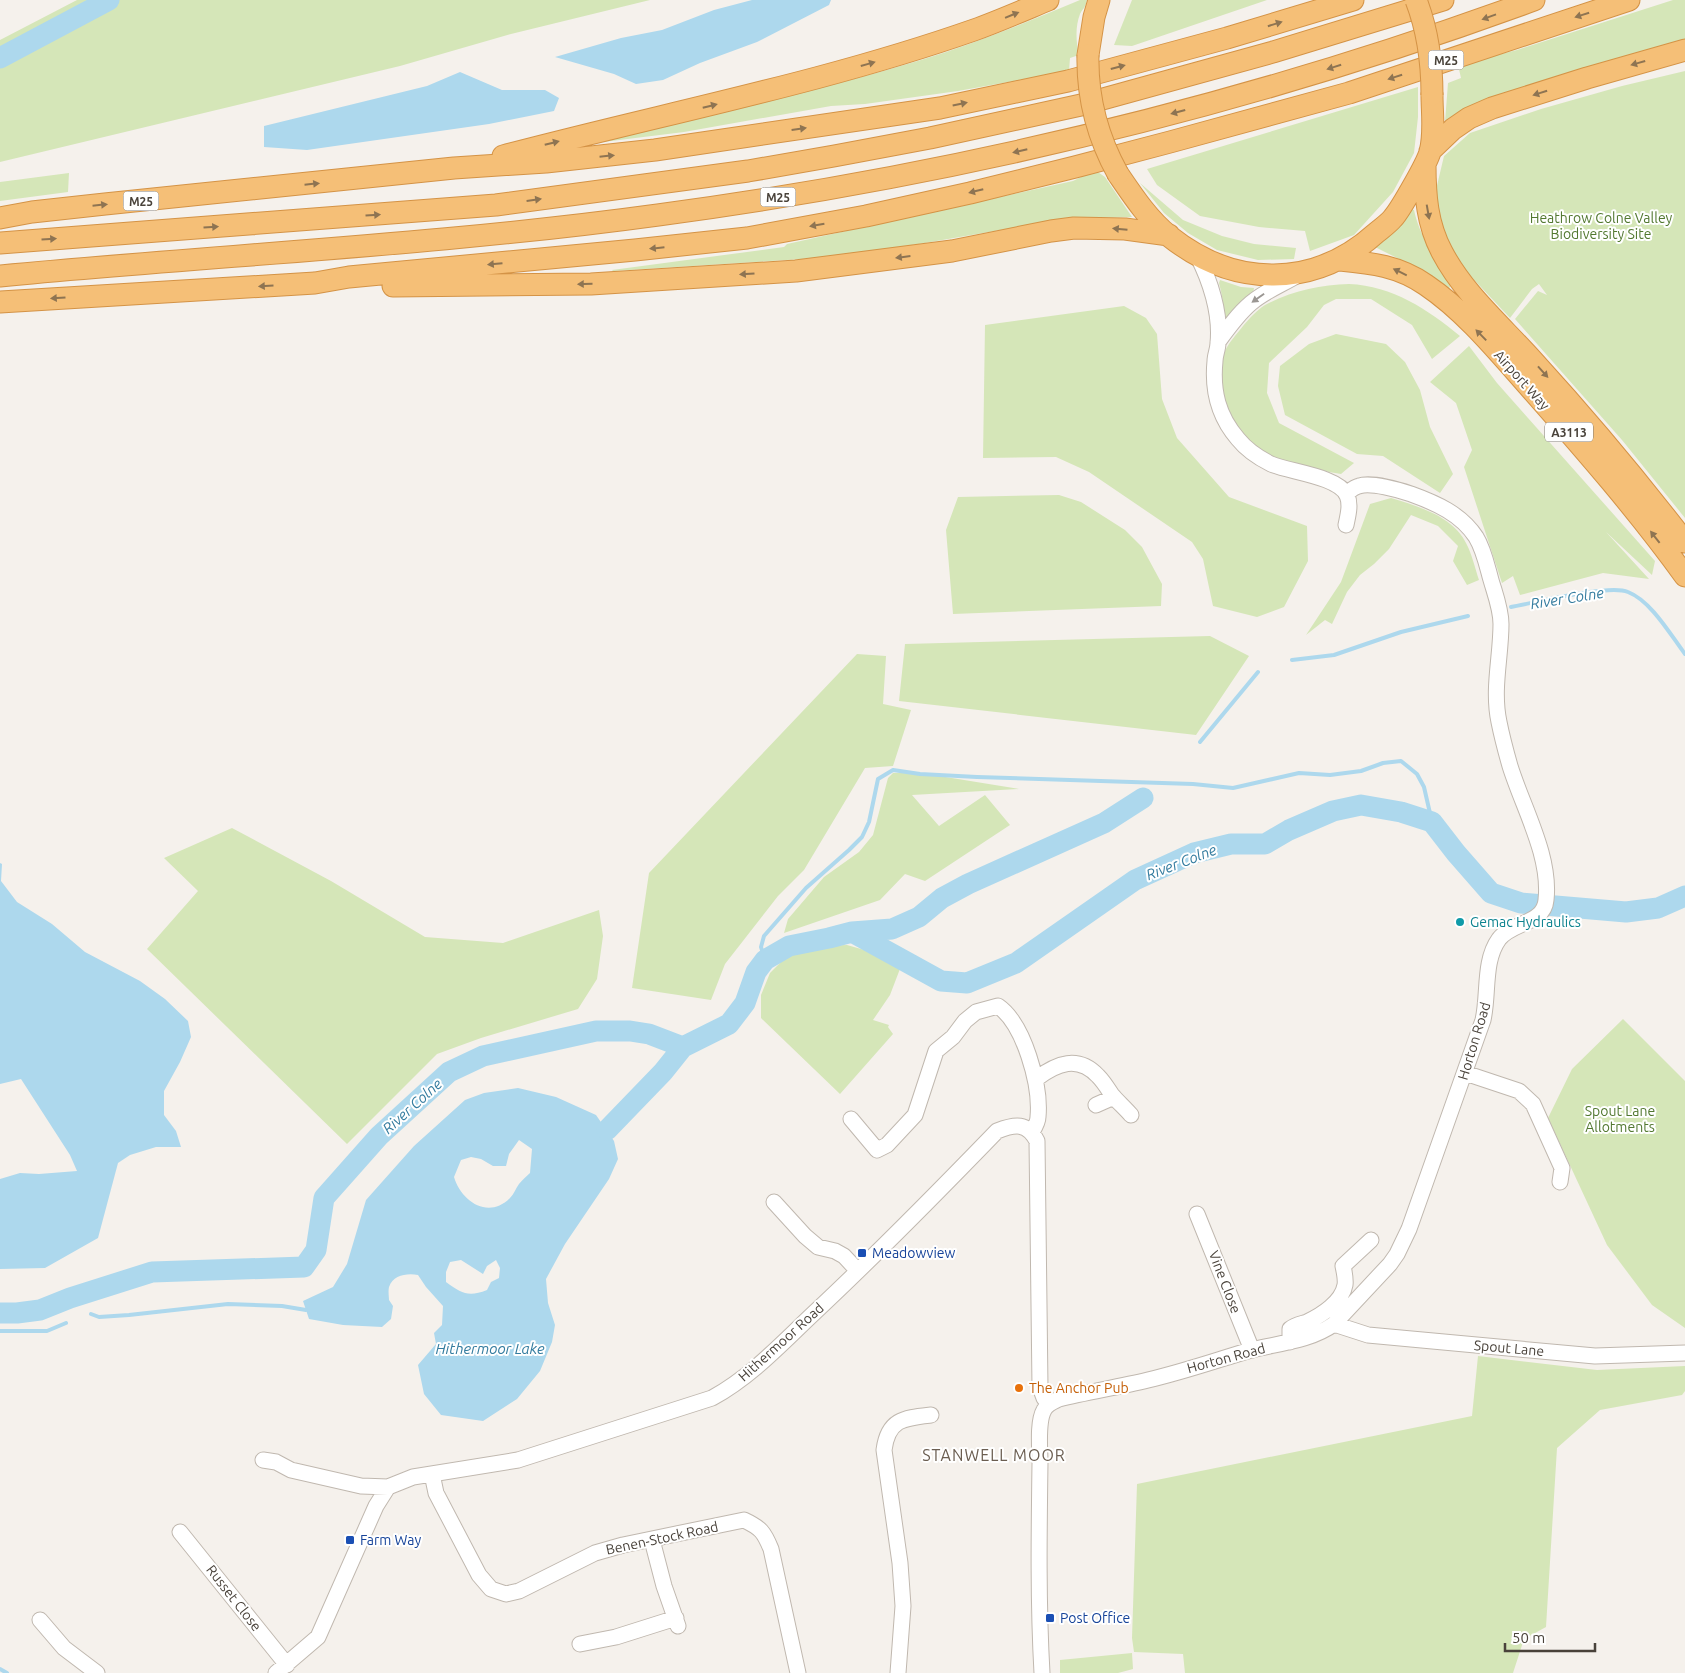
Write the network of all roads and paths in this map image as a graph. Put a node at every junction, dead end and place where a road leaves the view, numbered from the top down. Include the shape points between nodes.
1 (1048, 0) edge
2 (1099, 0) edge
3 (1353, 0) edge
4 (1416, 0) edge
5 (1442, 0) edge
6 (1534, 0) edge
7 (1628, 0) edge
8 (1685, 50) edge
9 (1428, 158) junction
10 (454, 168) junction
11 (0, 218) edge
12 (1168, 235) junction
13 (0, 244) edge
14 (1197, 255) junction
15 (1340, 260) junction
16 (1300, 274) junction
17 (0, 276) edge
18 (315, 283) junction
19 (0, 302) edge
20 (1218, 342) junction
21 (1346, 494) junction
22 (1346, 525) dead end
23 (1685, 542) edge
24 (1685, 576) edge
25 (1465, 1074) junction
26 (1036, 1079) junction
27 (1114, 1097) junction
28 (1096, 1106) dead end
29 (1131, 1115) dead end
30 (851, 1119) dead end
31 (1032, 1132) junction
32 (1560, 1182) dead end
33 (774, 1202) dead end
34 (1204, 1218) dead end
35 (1371, 1240) dead end
36 (858, 1271) junction
37 (1334, 1324) junction
38 (1290, 1342) junction
39 (1252, 1350) junction
40 (1685, 1353) edge
41 (1049, 1404) junction
42 (931, 1415) dead end
43 (263, 1460) dead end
44 (432, 1474) junction
45 (361, 1486) junction
46 (388, 1487) junction
47 (376, 1506) junction
48 (180, 1531) dead end
49 (652, 1540) junction
50 (40, 1620) dead end
51 (580, 1644) dead end
52 (282, 1669) edge
53 (97, 1673) edge
54 (798, 1673) edge
55 (898, 1673) edge
56 (1042, 1673) edge

10 -> 1 highway, M25 via 797,84 889,58 976,30
2 - 12 highway, bridge via 1088,54 1091,105 1101,141 1134,198
10 -> 3 highway, M25 via 655,150 940,108 1077,78
4 - 9 highway, Airport Way, bridge via 1429,45 1432,71
13 -> 5 highway, M25 via 496,205 815,160 1081,105 1273,52
6 -> 17 highway, M25 via 1279,84 1014,153 912,174 656,216 500,234
7 -> 18 highway, M25 via 1349,93 1084,164 866,216 747,238
8 -> 9 highway via 1492,108 1464,122 1440,140
9 - 15 highway via 1394,217
9 -> 23 highway, Airport Way / A3113 via 1425,197 1430,226 1457,279 1571,402
11 -> 10 highway, M25
12 - 14 highway
12 -> 18 highway, M25 via 1125,229 1074,228 952,251 796,270 591,284 350,286
14 - 16 highway via 1245,272
14 - 20 street via 1212,288
15 - 16 highway
24 -> 15 highway, Airport Way / A3113 via 1572,436 1462,315 1426,284 1391,267
16 -> 20 street via 1251,303
18 -> 19 highway, M25
20 - 21 street via 1215,397 1228,428 1254,454 1272,464 1330,482
21 - 22 street via 1349,509
21 - 25 street, Horton Road via 1360,485 1385,487 1449,510 1476,538 1498,604 1501,623 1496,677 1498,720 1510,767 1545,865 1548,885 1546,907 1542,912 1508,931 1495,947 1490,960 1485,1012
25 - 32 street via 1519,1091 1533,1104 1562,1168
25 - 37 street, Horton Road via 1397,1254
26 - 27 street via 1062,1063 1080,1065 1099,1077
26 - 30 street via 1012,1020 998,1006 976,1012 936,1051 915,1115 887,1145 876,1150
26 - 31 street via 1038,1116
27 - 28 street
27 - 29 street
31 - 36 street, Hithermoor Road via 1026,1127 1010,1126 997,1131
31 - 41 street via 1037,1141 1038,1164 1040,1387
33 - 36 street via 818,1247 844,1256
34 - 39 street, Vine Close
35 - 38 street via 1343,1266 1346,1284 1340,1298 1322,1314 1290,1329
36 - 44 street, Hithermoor Road via 750,1374 712,1398 518,1460
37 - 38 street, Horton Road via 1314,1335
37 - 40 street, Spout Lane via 1368,1336 1595,1356
38 - 39 street, Horton Road
39 - 41 street, Horton Road via 1150,1380 1058,1399
41 - 56 street via 1043,1411 1041,1429 1039,1618
42 - 55 street via 905,1418 894,1426 886,1435 884,1450 903,1606
43 - 45 street
44 - 46 street, Hithermoor Road via 413,1477
44 - 49 street, Benen-Stock Road via 436,1493 479,1575 491,1589 506,1594 519,1592 595,1553
45 - 46 street
45 - 47 street
46 - 47 street
47 - 52 street via 318,1637
48 - 52 street, Russet Close
49 - 51 street via 677,1623 597,1636
49 - 54 street, Benen-Stock Road via 744,1520 757,1526 765,1534 771,1549
50 - 53 street via 64,1648

